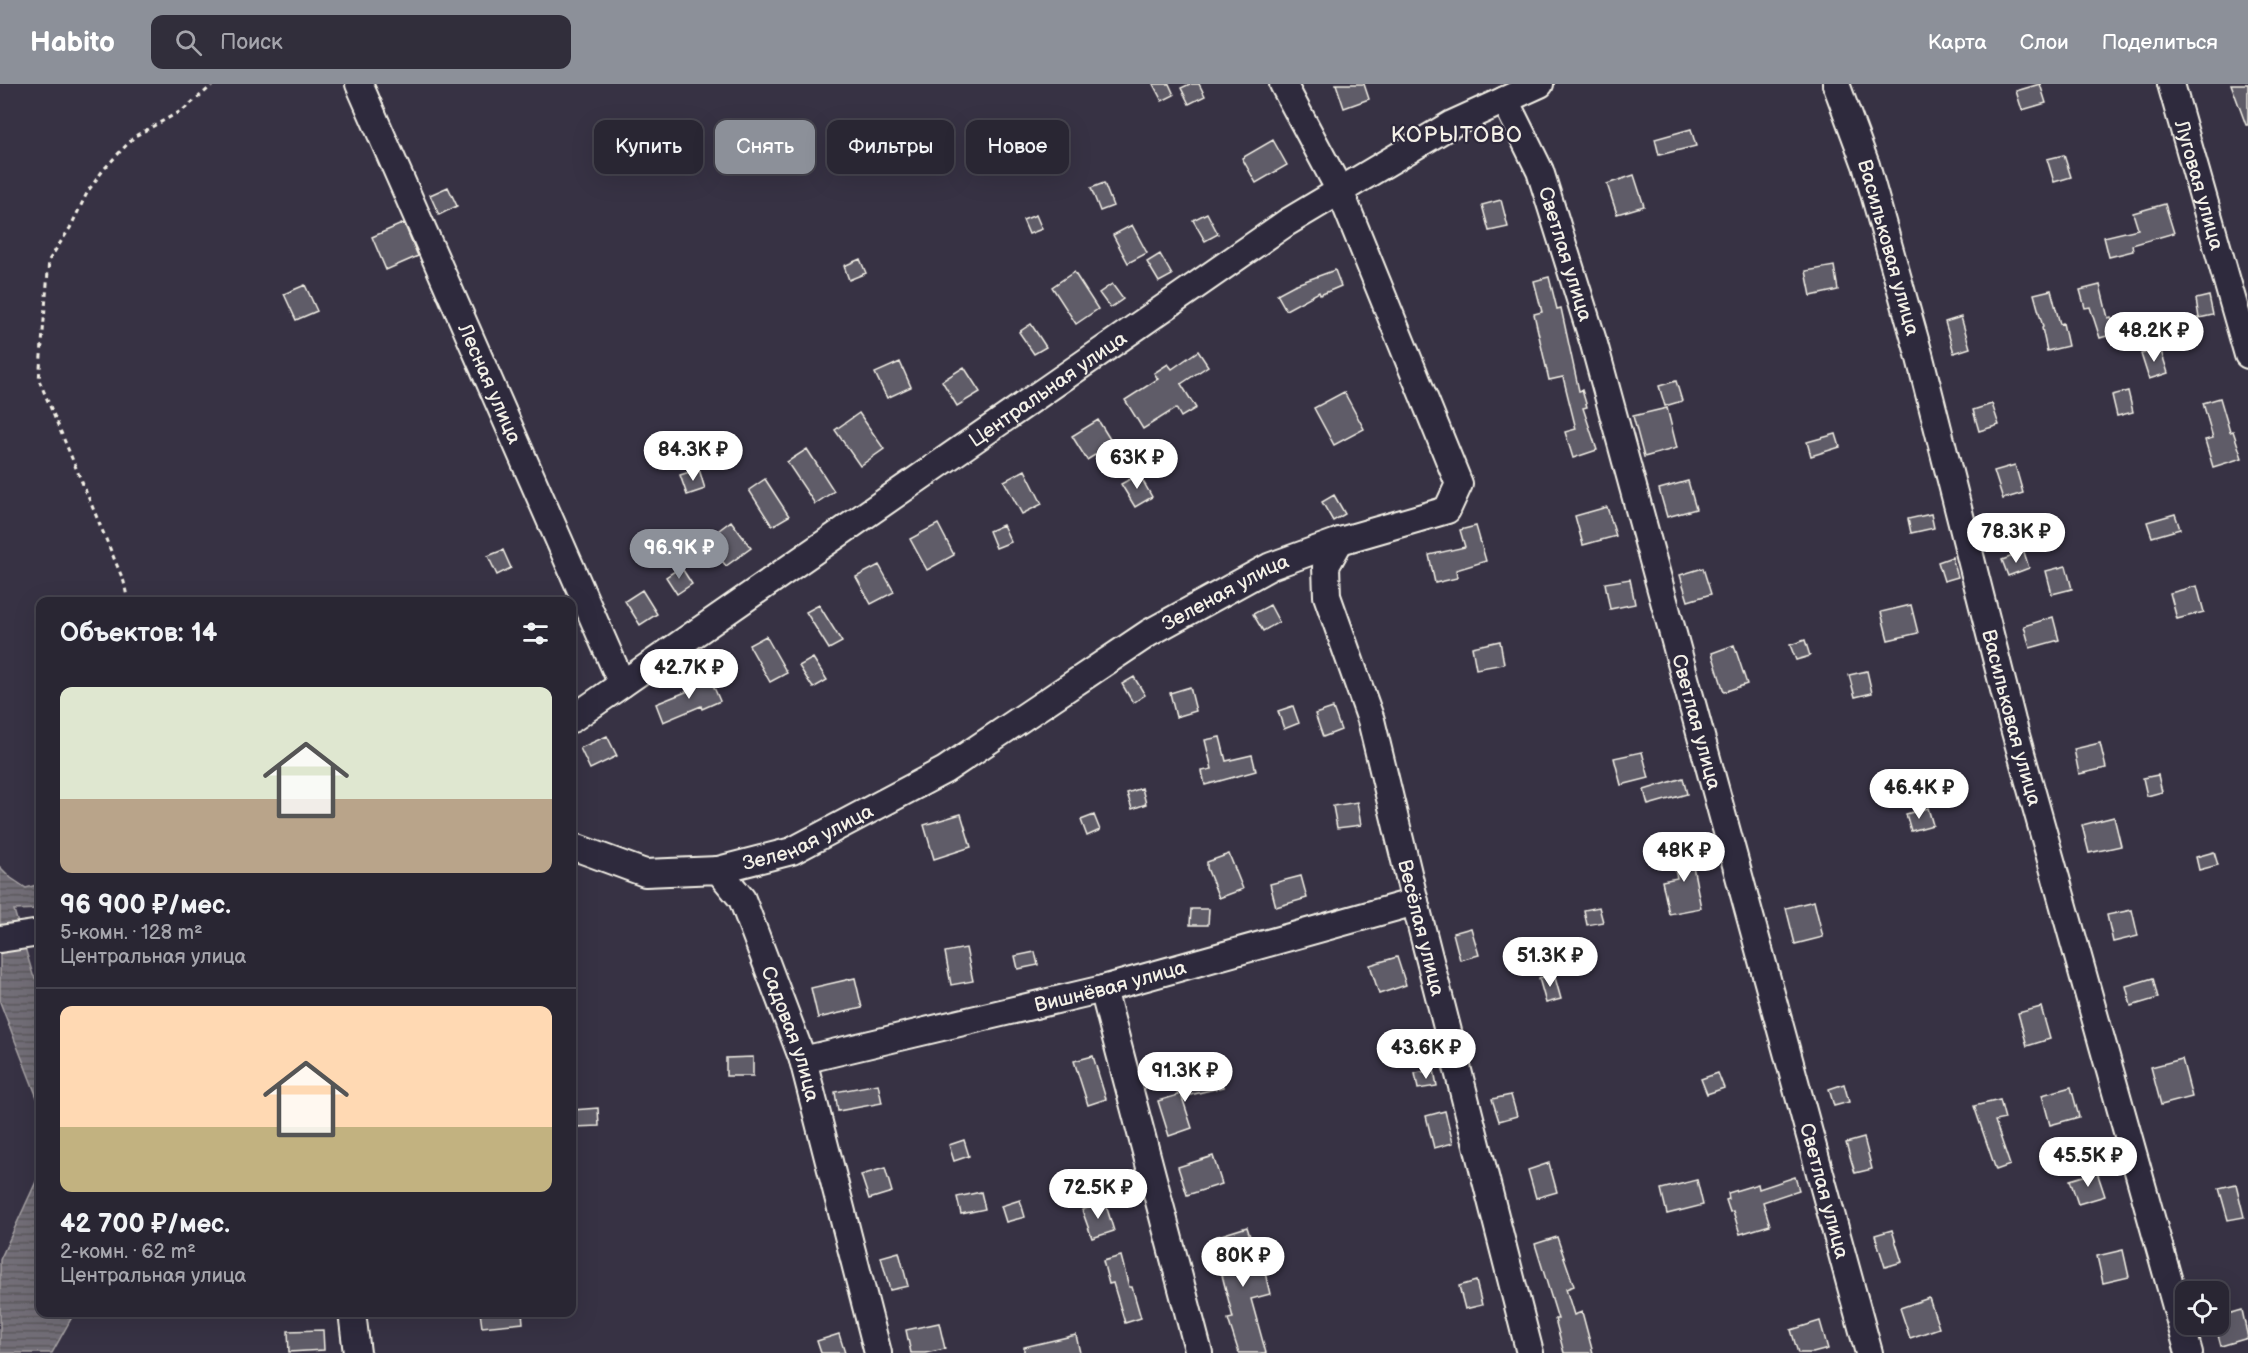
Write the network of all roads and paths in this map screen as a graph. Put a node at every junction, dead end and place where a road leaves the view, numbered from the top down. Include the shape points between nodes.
1 (214, 84) edge
2 (360, 84) edge
3 (1283, 84) edge
4 (1540, 84) edge
5 (1836, 84) edge
6 (2171, 84) edge
7 (1505, 100) junction
8 (1340, 191) junction
9 (2248, 355) edge
10 (1340, 542) junction
11 (127, 597) edge
12 (622, 684) junction
13 (576, 716) edge
14 (576, 847) edge
15 (718, 870) junction
16 (1415, 902) junction
17 (36, 934) edge
18 (0, 939) edge
19 (1103, 989) junction
20 (803, 1060) junction
21 (353, 1317) edge
22 (357, 1353) edge
23 (878, 1353) edge
24 (1199, 1353) edge
25 (1530, 1353) edge
26 (1869, 1353) edge
27 (2189, 1353) edge

1 - 11 path via 183,110 135,136 104,169 49,260 39,380
2 - 12 street, Лесная улица
3 - 8 street
4 - 7 street, Центральная улица
5 - 27 street, Васильковая улица via 1866,165 1919,354 2012,721
6 - 9 street, Луговая улица
7 - 8 street, Центральная улица via 1452,124
7 - 26 street, Светлая улица via 1540,171 1594,344
8 - 10 street, Зеленая улица via 1459,484 1447,510
8 - 12 street, Центральная улица via 1286,223
10 - 15 street, Зеленая улица via 1271,566 1149,633 945,770 792,851
10 - 16 street, Весёлая улица via 1326,566 1327,596 1371,720
12 - 13 street, Центральная улица
14 - 15 street via 645,873
15 - 20 street, Садовая улица via 742,899
16 - 19 street, Вишнёвая улица
16 - 25 street, Весёлая улица
17 - 18 street
19 - 20 street, Вишнёвая улица
19 - 24 street
20 - 23 street, Садовая улица
21 - 22 street

